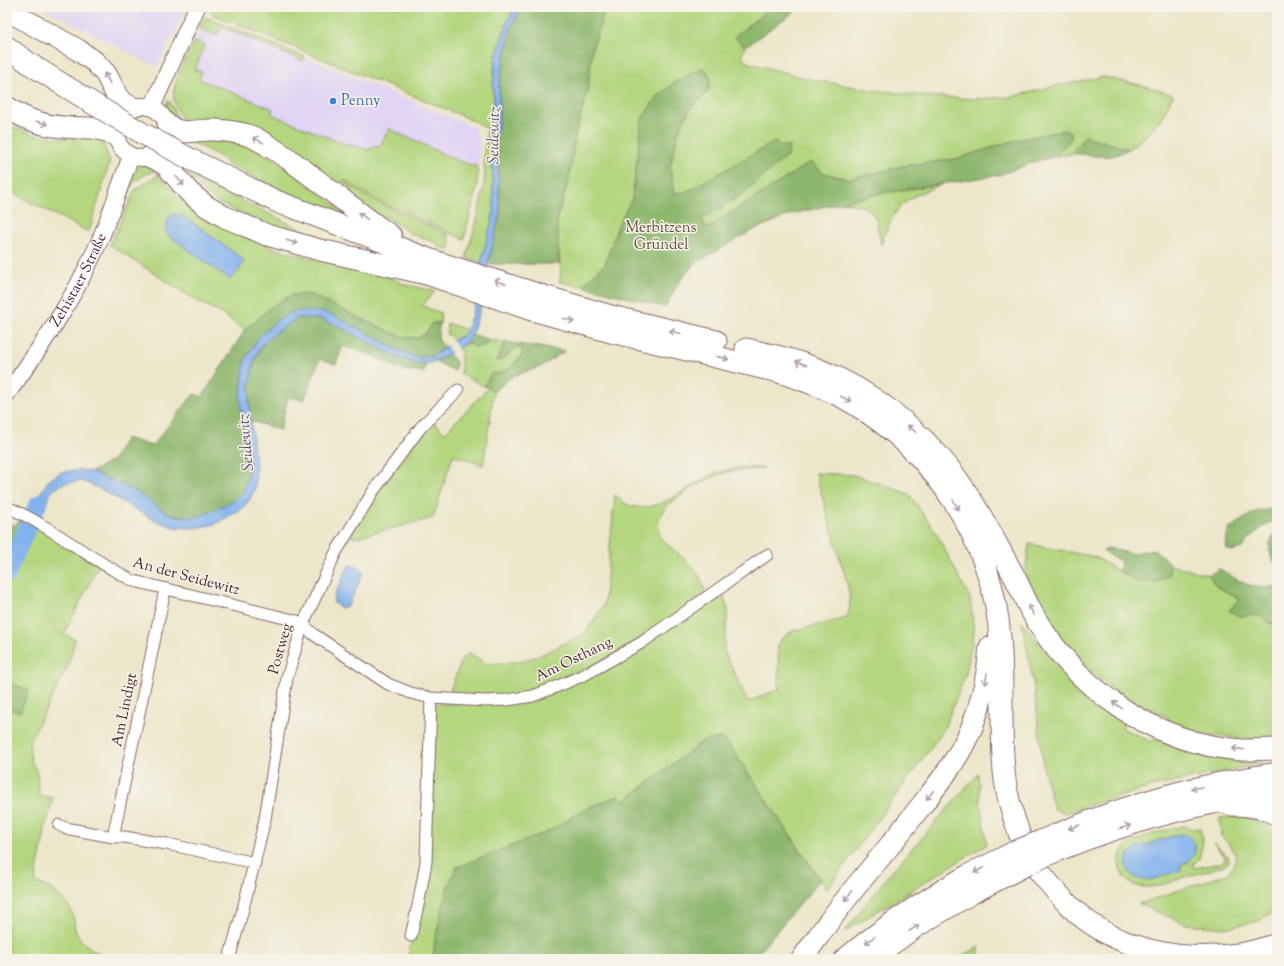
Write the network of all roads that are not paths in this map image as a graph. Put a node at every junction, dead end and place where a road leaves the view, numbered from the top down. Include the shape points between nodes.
1 (197, 7) edge
2 (7, 10) edge
3 (7, 47) edge
4 (7, 107) edge
5 (131, 107) junction
6 (152, 107) junction
7 (168, 125) junction
8 (115, 135) junction
9 (141, 157) junction
10 (429, 267) junction
11 (458, 390) dead end
12 (7, 394) edge
13 (937, 465) junction
14 (7, 507) edge
15 (986, 527) junction
16 (767, 555) dead end
17 (991, 585) junction
18 (165, 590) junction
19 (303, 624) junction
20 (431, 698) junction
21 (1277, 749) edge
22 (1004, 758) junction
23 (1277, 773) edge
24 (1277, 790) edge
25 (1199, 806) junction
26 (1277, 815) edge
27 (58, 825) dead end
28 (113, 837) junction
29 (1031, 854) junction
30 (255, 863) junction
31 (411, 936) dead end
32 (1274, 943) edge
33 (229, 959) edge
34 (802, 959) edge
35 (846, 959) edge
36 (871, 959) edge

1 - 6 main road
5 -> 2 highway via 117,96 106,74 95,62
3 - 10 highway, bridge via 97,106 188,158 271,199
4 -> 8 highway via 26,118 44,124 99,128
5 - 6 main road
5 - 8 main road via 118,118
6 - 7 main road via 162,114
7 - 9 main road via 167,141 163,148 157,153
10 -> 7 highway via 305,171 254,138 245,134 213,130 183,132
8 - 9 main road via 120,148
9 -> 10 highway via 156,158 167,166 189,192 206,206 267,235 320,250
9 - 12 main road, Zehistaer Straße via 76,288 49,334
10 - 13 highway via 534,302 611,316 779,356 819,370 856,388 899,417 920,436
11 - 19 street, Postweg via 421,427 374,490 336,552
13 - 15 highway via 972,502
13 -> 17 highway via 948,492 974,539
14 - 18 street, An der Seidewitz via 38,522 115,572 134,581
21 -> 15 highway via 1242,750 1194,741 1145,722 1095,689 1062,656 1045,633
15 - 22 highway via 1002,579 1009,614 1010,705
16 - 20 street, Am Osthang via 641,643 556,688 533,696 507,700
17 - 22 highway via 1000,639
17 -> 34 highway via 988,672 972,727 959,754
18 - 19 street, An der Seidewitz
18 - 28 street, Am Lindigt
19 - 20 street, Am Osthang via 313,634 388,684
19 - 30 street, Postweg via 287,678 265,819
20 - 31 street via 426,862
22 - 29 highway via 1011,812
23 -> 29 highway via 1193,788 1141,804 1069,829
24 - 25 highway
25 - 26 highway via 1253,807
29 -> 25 highway via 1077,843 1144,820
27 - 28 street
28 - 30 street via 167,844
29 - 32 highway via 1057,893 1076,912 1096,927 1137,947 1174,955 1214,957 1240,954
29 -> 35 highway via 965,877 910,911
36 -> 29 highway via 917,926
30 - 33 street, Postweg

